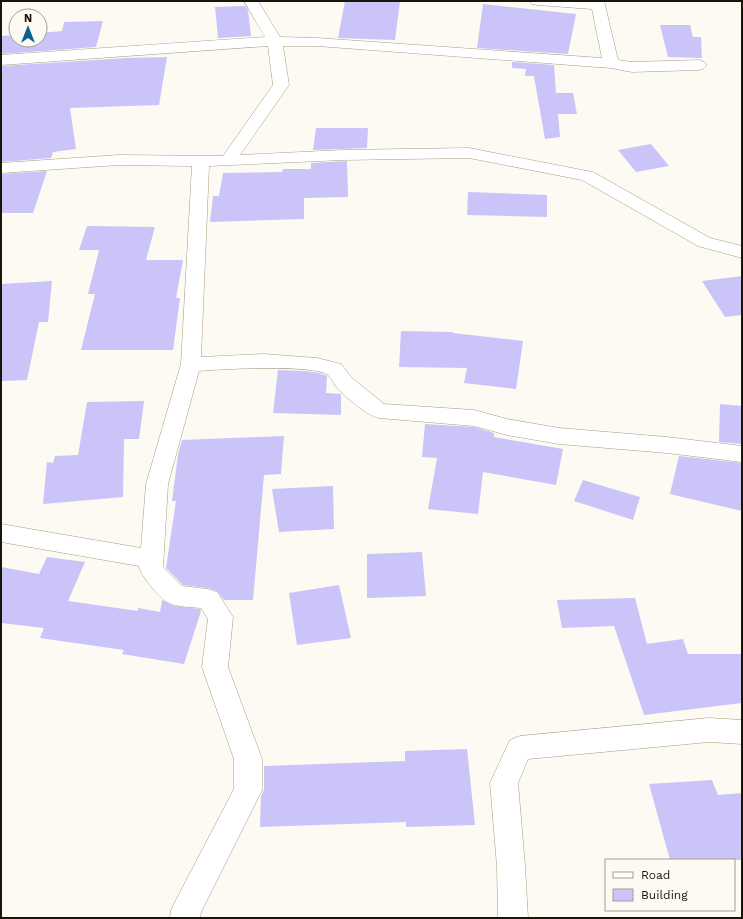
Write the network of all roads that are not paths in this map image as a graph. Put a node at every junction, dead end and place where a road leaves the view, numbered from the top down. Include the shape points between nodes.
1 (251, 1) edge
2 (537, 1) edge
3 (597, 3) edge
4 (275, 41) junction
5 (1, 60) edge
6 (611, 63) junction
7 (699, 65) dead end
8 (201, 161) junction
9 (228, 161) junction
10 (1, 168) edge
11 (742, 252) edge
12 (191, 364) junction
13 (742, 454) edge
14 (1, 533) edge
15 (152, 559) junction
16 (742, 732) edge
17 (184, 918) edge
18 (513, 918) edge

1 - 4 street
2 - 3 street
3 - 6 street
4 - 5 street
4 - 6 street
4 - 9 street via 281,85
6 - 7 street via 632,67
8 - 9 street
8 - 10 street via 119,160
8 - 12 street
9 - 11 street via 344,155 470,153 587,176 704,242
12 - 13 street via 314,364 334,369 345,383 379,411 474,418 559,436
12 - 15 street via 157,484
14 - 15 street
15 - 17 street via 151,570 175,595 208,599 221,617 216,667 248,759 248,790
16 - 18 street via 709,730 520,748 504,783

